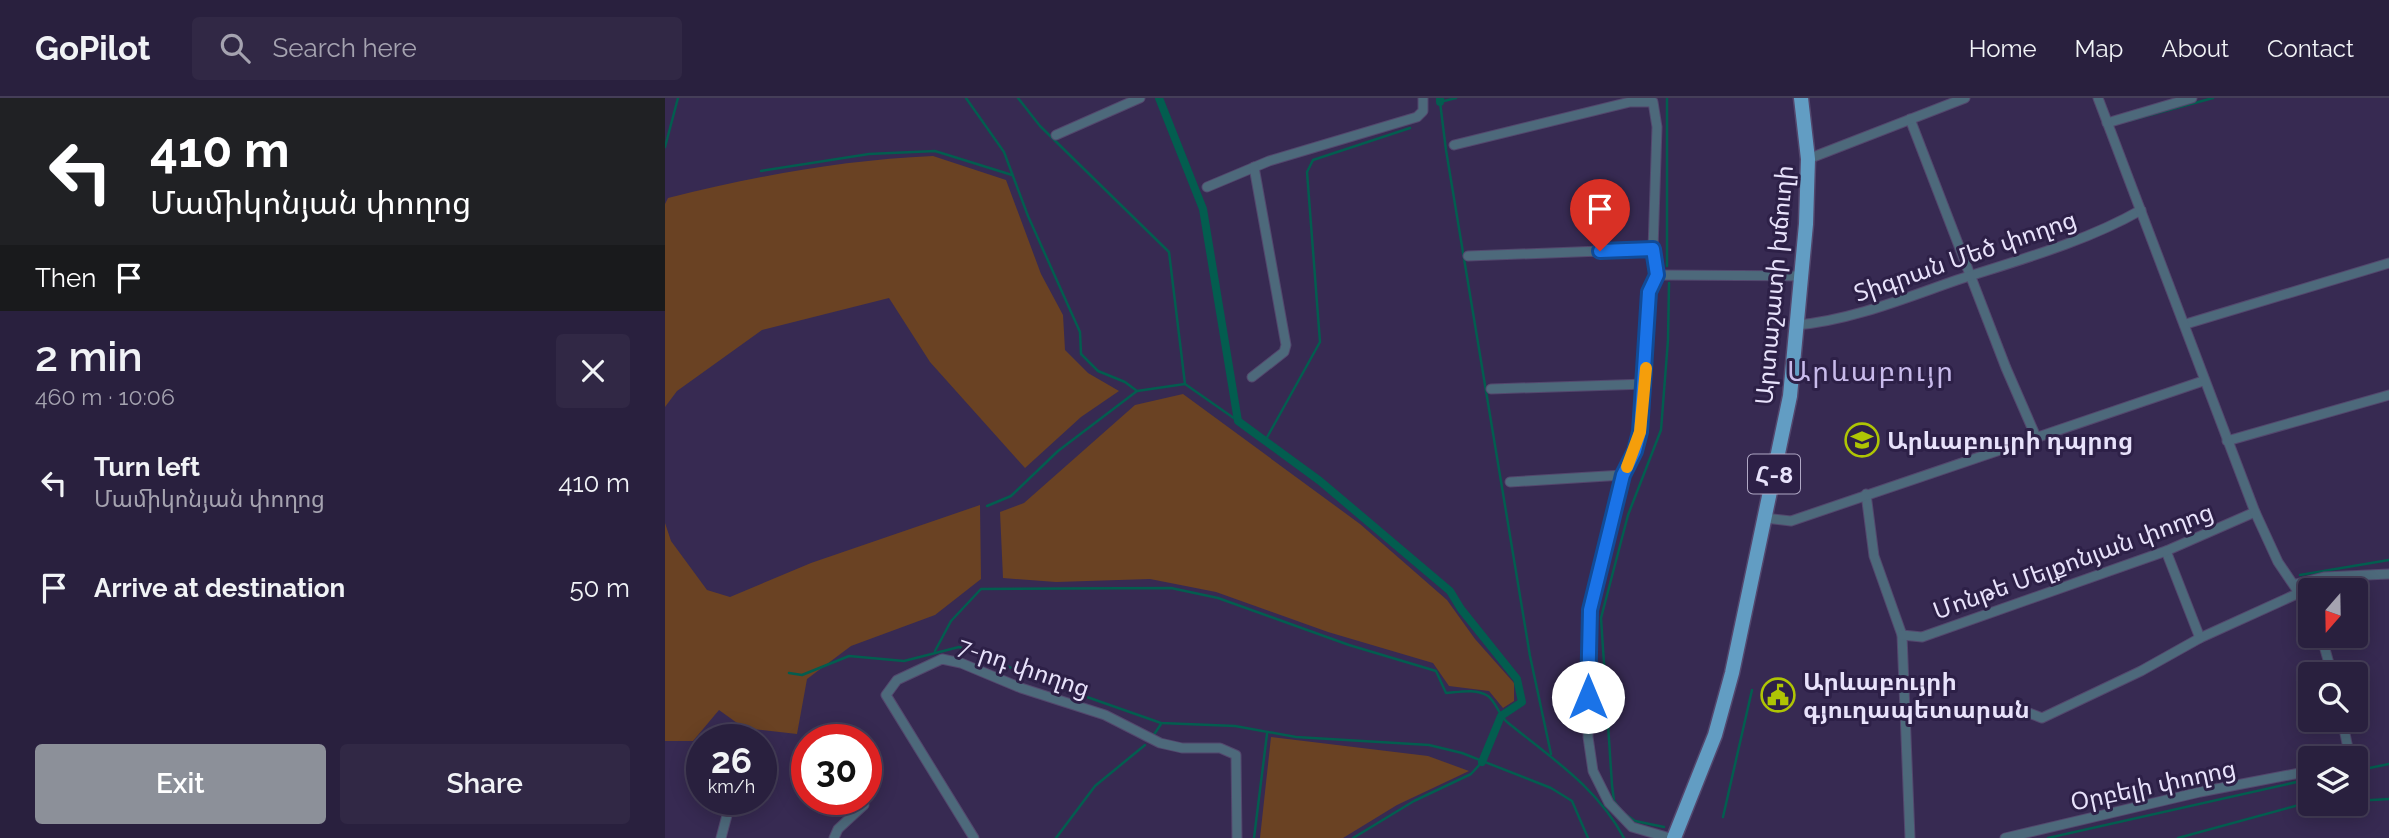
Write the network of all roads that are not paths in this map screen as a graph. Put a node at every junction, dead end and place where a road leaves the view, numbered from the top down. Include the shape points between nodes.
1 (1140, 98) edge
2 (1423, 98) edge
3 (1801, 98) edge
4 (1965, 98) edge
5 (2098, 98) edge
6 (2192, 98) edge
7 (1910, 119) junction
8 (2107, 123) junction
9 (1056, 135) dead end
10 (1454, 145) dead end
11 (1808, 159) junction
12 (1254, 166) junction
13 (1207, 187) dead end
14 (2141, 210) junction
15 (1653, 249) junction
16 (1468, 256) dead end
17 (2389, 262) edge
18 (1657, 275) junction
19 (1801, 276) junction
20 (1971, 276) junction
21 (2186, 324) junction
22 (1797, 326) junction
23 (1252, 377) dead end
24 (2203, 381) junction
25 (1646, 384) junction
26 (1491, 390) dead end
27 (2389, 395) edge
28 (2036, 437) junction
29 (2227, 441) junction
30 (1623, 475) junction
31 (1510, 482) dead end
32 (1866, 494) junction
33 (2255, 512) junction
34 (1765, 518) junction
35 (2166, 551) junction
36 (2389, 574) edge
37 (2322, 578) edge
38 (2298, 589) joint
39 (1902, 635) junction
40 (2200, 638) junction
41 (2029, 713) dead end
42 (2298, 773) edge
43 (727, 815) edge
44 (853, 815) edge
45 (720, 838) edge
46 (834, 838) edge
47 (974, 838) edge
48 (1237, 838) edge
49 (1672, 838) edge
50 (1910, 838) edge
51 (2005, 838) edge

1 - 9 street
2 - 12 street via 1423,111 1417,117
3 - 11 main road, Արտաշատի խճուղի / Հ-8
4 - 7 street
5 - 8 street
6 - 8 street
7 - 11 street
7 - 20 street
8 - 14 street
10 - 15 street via 1630,102 1653,102 1657,160
11 - 19 main road, Արտաշատի խճուղի / Հ-8
12 - 13 street
12 - 23 street via 1286,345 1284,352
14 - 20 street, Տիգրան Մեծ փողոց via 2111,227
14 - 21 street
15 - 16 street
15 - 18 street
17 - 21 street
18 - 19 street
18 - 25 street via 1649,292
19 - 22 main road, Արտաշատի խճուղի / Հ-8
20 - 22 street, Տիգրան Մեծ փողոց via 1825,323
20 - 28 street
21 - 24 street
22 - 34 main road, Արտաշատի խճուղի / Հ-8 via 1790,396
24 - 28 street
24 - 29 street
25 - 26 street
25 - 30 street via 1635,451
27 - 29 street
28 - 32 street
29 - 33 street
30 - 31 street
30 - 49 street via 1590,610 1588,737 1593,771 1617,812 1638,830
32 - 34 street via 1790,521
32 - 39 street via 1874,556
33 - 35 street, Մոնթե Մելքոնյան փողոց
33 - 38 street via 2278,562
34 - 49 main road, Արտաշատի խճուղի / Հ-8 via 1724,706
35 - 39 street, Մոնթե Մելքոնյան փողոց via 1922,637
35 - 40 street
36 - 37 street
38 - 40 street
39 - 50 street
40 - 41 street via 2042,718
42 - 51 street, Օրբելի փողոց
43 - 45 street
44 - 46 street
47 - 48 street, 7-րդ փողոց via 886,695 897,680 942,659 1105,715 1160,743 1220,748 1236,755

